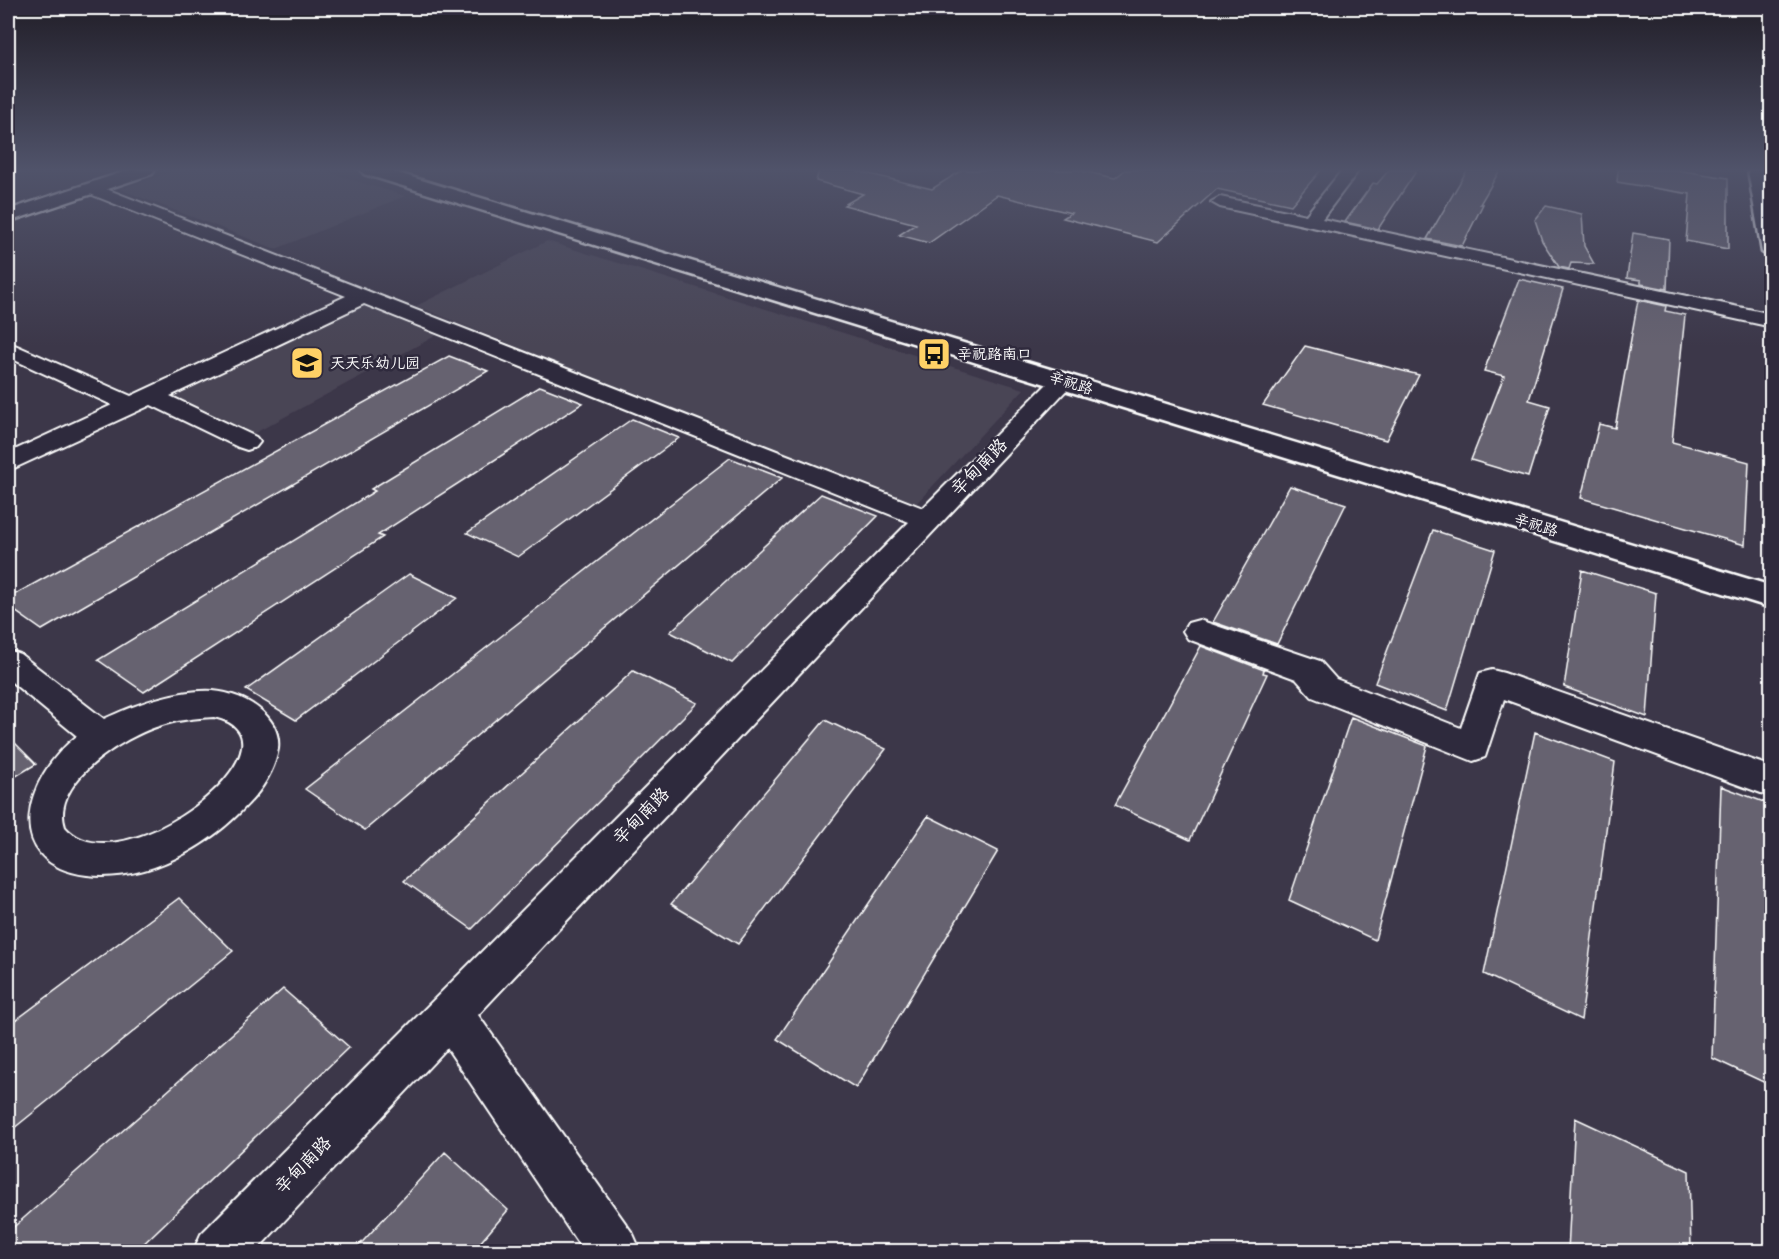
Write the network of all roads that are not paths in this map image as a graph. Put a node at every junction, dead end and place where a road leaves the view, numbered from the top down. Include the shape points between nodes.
1 (194, 229) edge
2 (563, 229) edge
3 (1347, 229) edge
4 (1768, 229) edge
5 (1772, 252) edge
6 (363, 296) junction
7 (1772, 321) edge
8 (8, 349) edge
9 (1063, 381) junction
10 (141, 400) junction
11 (247, 442) dead end
12 (8, 463) edge
13 (928, 520) junction
14 (1772, 597) edge
15 (1199, 631) dead end
16 (8, 662) edge
17 (103, 738) junction
18 (1772, 782) edge
19 (450, 1014) junction
20 (219, 1251) edge
21 (615, 1251) edge

1 - 6 street
2 - 9 main road, 辛祝路
3 - 7 street
4 - 5 main road
6 - 10 street
6 - 13 street
8 - 10 street
9 - 13 street, 辛甸南路
9 - 14 main road, 辛祝路
10 - 11 street
10 - 12 street
13 - 19 street, 辛甸南路
15 - 18 street via 1308,670 1324,688 1473,747 1492,682
16 - 17 street
17 - 17 street via 64,772 48,796 43,820 50,839 67,853 94,859 127,856 167,844 204,823 234,798 253,771 260,746 255,725 239,711 214,704 182,705 147,715
19 - 20 street, 辛甸南路
19 - 21 street

